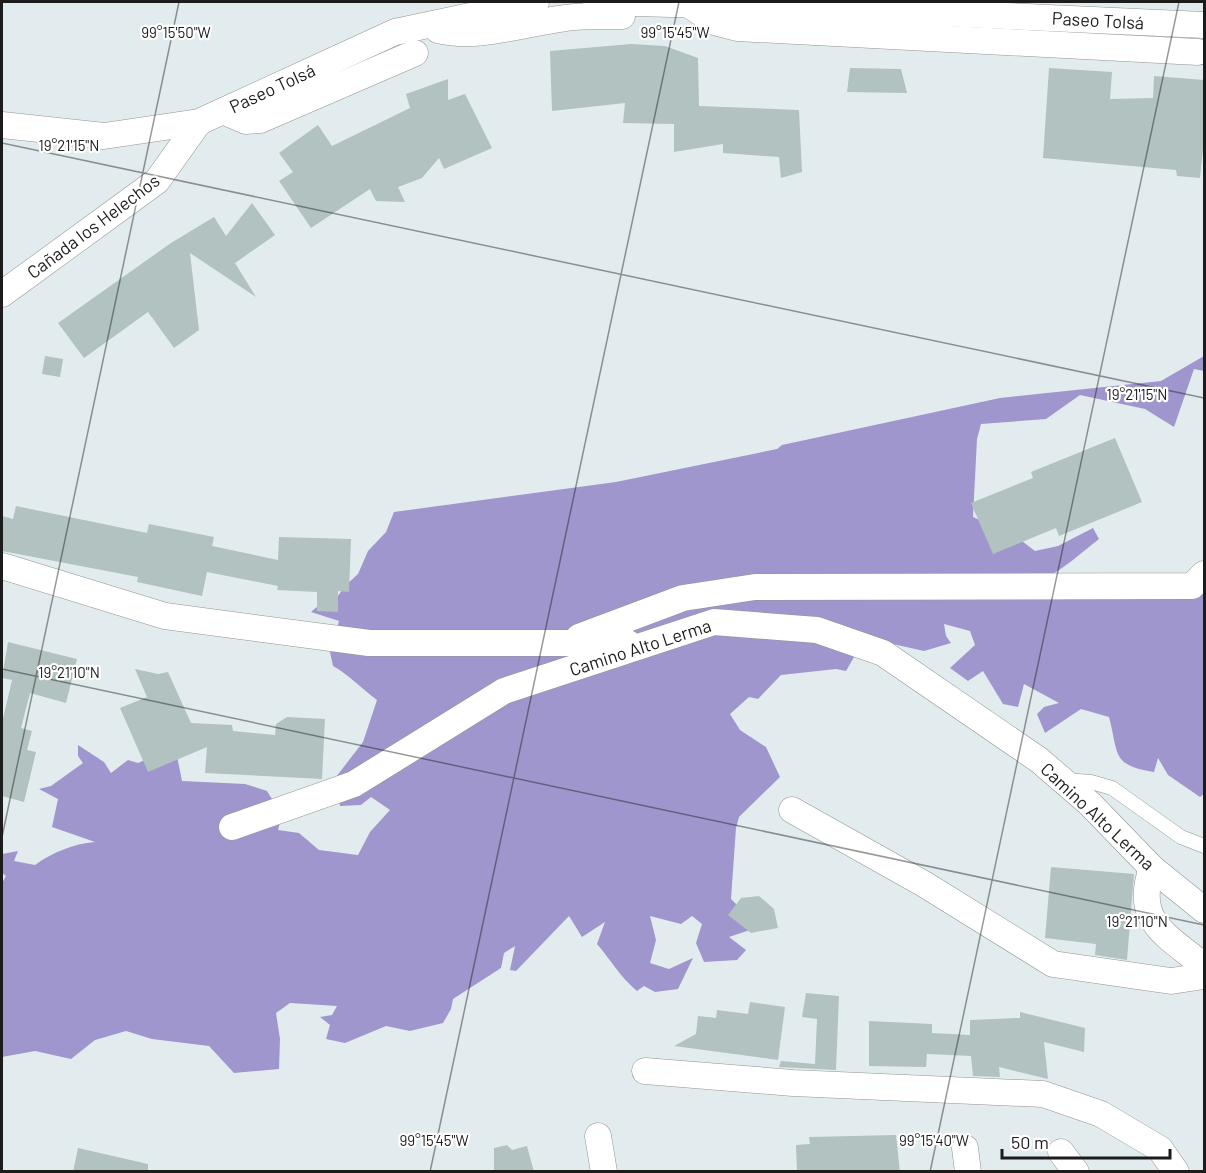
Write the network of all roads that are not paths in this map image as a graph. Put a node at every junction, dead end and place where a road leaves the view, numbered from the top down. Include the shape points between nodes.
1 (536, 2) edge
2 (596, 2) edge
3 (734, 3) edge
4 (687, 4) junction
5 (999, 8) edge
6 (657, 14) dead end
7 (1204, 25) edge
8 (423, 26) junction
9 (1198, 52) dead end
10 (415, 53) dead end
11 (223, 111) junction
12 (199, 122) junction
13 (2, 125) edge
14 (2, 294) edge
15 (2, 566) edge
16 (1204, 574) edge
17 (652, 642) junction
18 (562, 644) junction
19 (1063, 780) junction
20 (792, 810) dead end
21 (232, 827) dead end
22 (1204, 846) edge
23 (1152, 868) junction
24 (1204, 910) edge
25 (1204, 966) edge
26 (1204, 976) edge
27 (645, 1071) dead end
28 (598, 1136) dead end
29 (604, 1172) edge
30 (1176, 1172) edge

1 - 8 street, Paseo Tolsá
2 - 4 street, Paseo Tolsá
3 - 4 street, Paseo Tolsá
3 - 5 street, Paseo Tolsá
4 - 9 street via 714,22 737,28
5 - 7 street, Paseo Tolsá
6 - 8 street via 568,18 475,33
8 - 11 street, Paseo Tolsá via 394,32
10 - 11 street via 260,120 246,121
11 - 12 street, Paseo Tolsá
12 - 13 street, Paseo Tolsá via 104,136
12 - 14 street, Cañada los Helechos via 157,181
15 - 18 street via 165,616 369,643
16 - 18 street via 1192,586 755,587 683,598
17 - 18 street
17 - 19 street, Camino Alto Lerma via 714,622 817,630 883,653
17 - 21 street, Camino Alto Lerma via 504,692 354,784
19 - 22 lane via 1112,788 1181,837
19 - 23 street, Camino Alto Lerma
20 - 26 street via 924,884 1053,964 1171,981
23 - 24 street, Camino Alto Lerma
23 - 25 street via 1145,889 1146,905 1156,926
27 - 30 street via 793,1083 1043,1094 1101,1114 1141,1137 1160,1149
28 - 29 street

